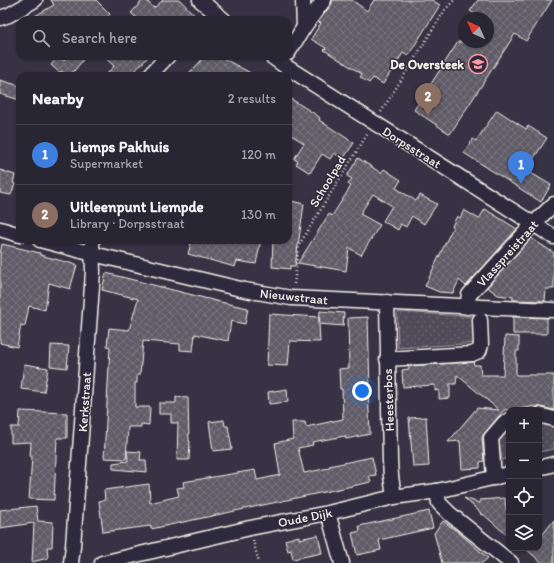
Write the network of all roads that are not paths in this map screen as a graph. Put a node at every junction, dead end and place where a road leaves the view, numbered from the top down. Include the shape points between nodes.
1 (35, 0) edge
2 (200, 0) edge
3 (303, 0) edge
4 (324, 0) edge
5 (208, 15) edge
6 (0, 18) edge
7 (304, 27) junction
8 (292, 43) edge
9 (164, 60) edge
10 (286, 60) edge
11 (153, 72) edge
12 (554, 204) edge
13 (533, 224) junction
14 (0, 229) edge
15 (16, 234) edge
16 (554, 237) edge
17 (55, 244) edge
18 (92, 244) edge
19 (92, 254) junction
20 (387, 302) junction
21 (467, 306) junction
22 (554, 310) edge
23 (480, 320) dead end
24 (387, 358) junction
25 (542, 416) edge
26 (554, 419) edge
27 (506, 422) edge
28 (554, 464) edge
29 (542, 467) edge
30 (506, 475) edge
31 (494, 478) junction
32 (437, 490) junction
33 (394, 497) junction
34 (328, 513) junction
35 (71, 563) edge
36 (102, 563) edge
37 (342, 563) edge
38 (511, 563) edge

1 - 6 street
2 - 5 street
3 - 7 street
4 - 7 street
7 - 8 street
9 - 11 street
10 - 13 street, Dorpsstraat via 374,123
12 - 13 street, Vlasspreistraat
13 - 16 street, Dorpsstraat
13 - 21 street, Vlasspreistraat via 469,295
14 - 15 street
17 - 19 street, Nieuwstraat
18 - 19 street, Kerkstraat
19 - 20 street, Nieuwstraat via 245,290 292,298
19 - 35 street, Kerkstraat via 93,272
20 - 21 street, Nieuwstraat
20 - 24 street, Heesterbos
21 - 22 street, Nieuwstraat
23 - 24 street via 482,345 479,351 472,354
24 - 33 street, Heesterbos
25 - 26 street
27 - 31 street via 492,438
28 - 29 street
30 - 31 street, Oude Dijk
31 - 32 street, Oude Dijk
32 - 33 street, Oude Dijk
32 - 38 street via 439,503 450,514
33 - 34 street, Oude Dijk
34 - 36 street, Oude Dijk via 250,528
34 - 37 street

